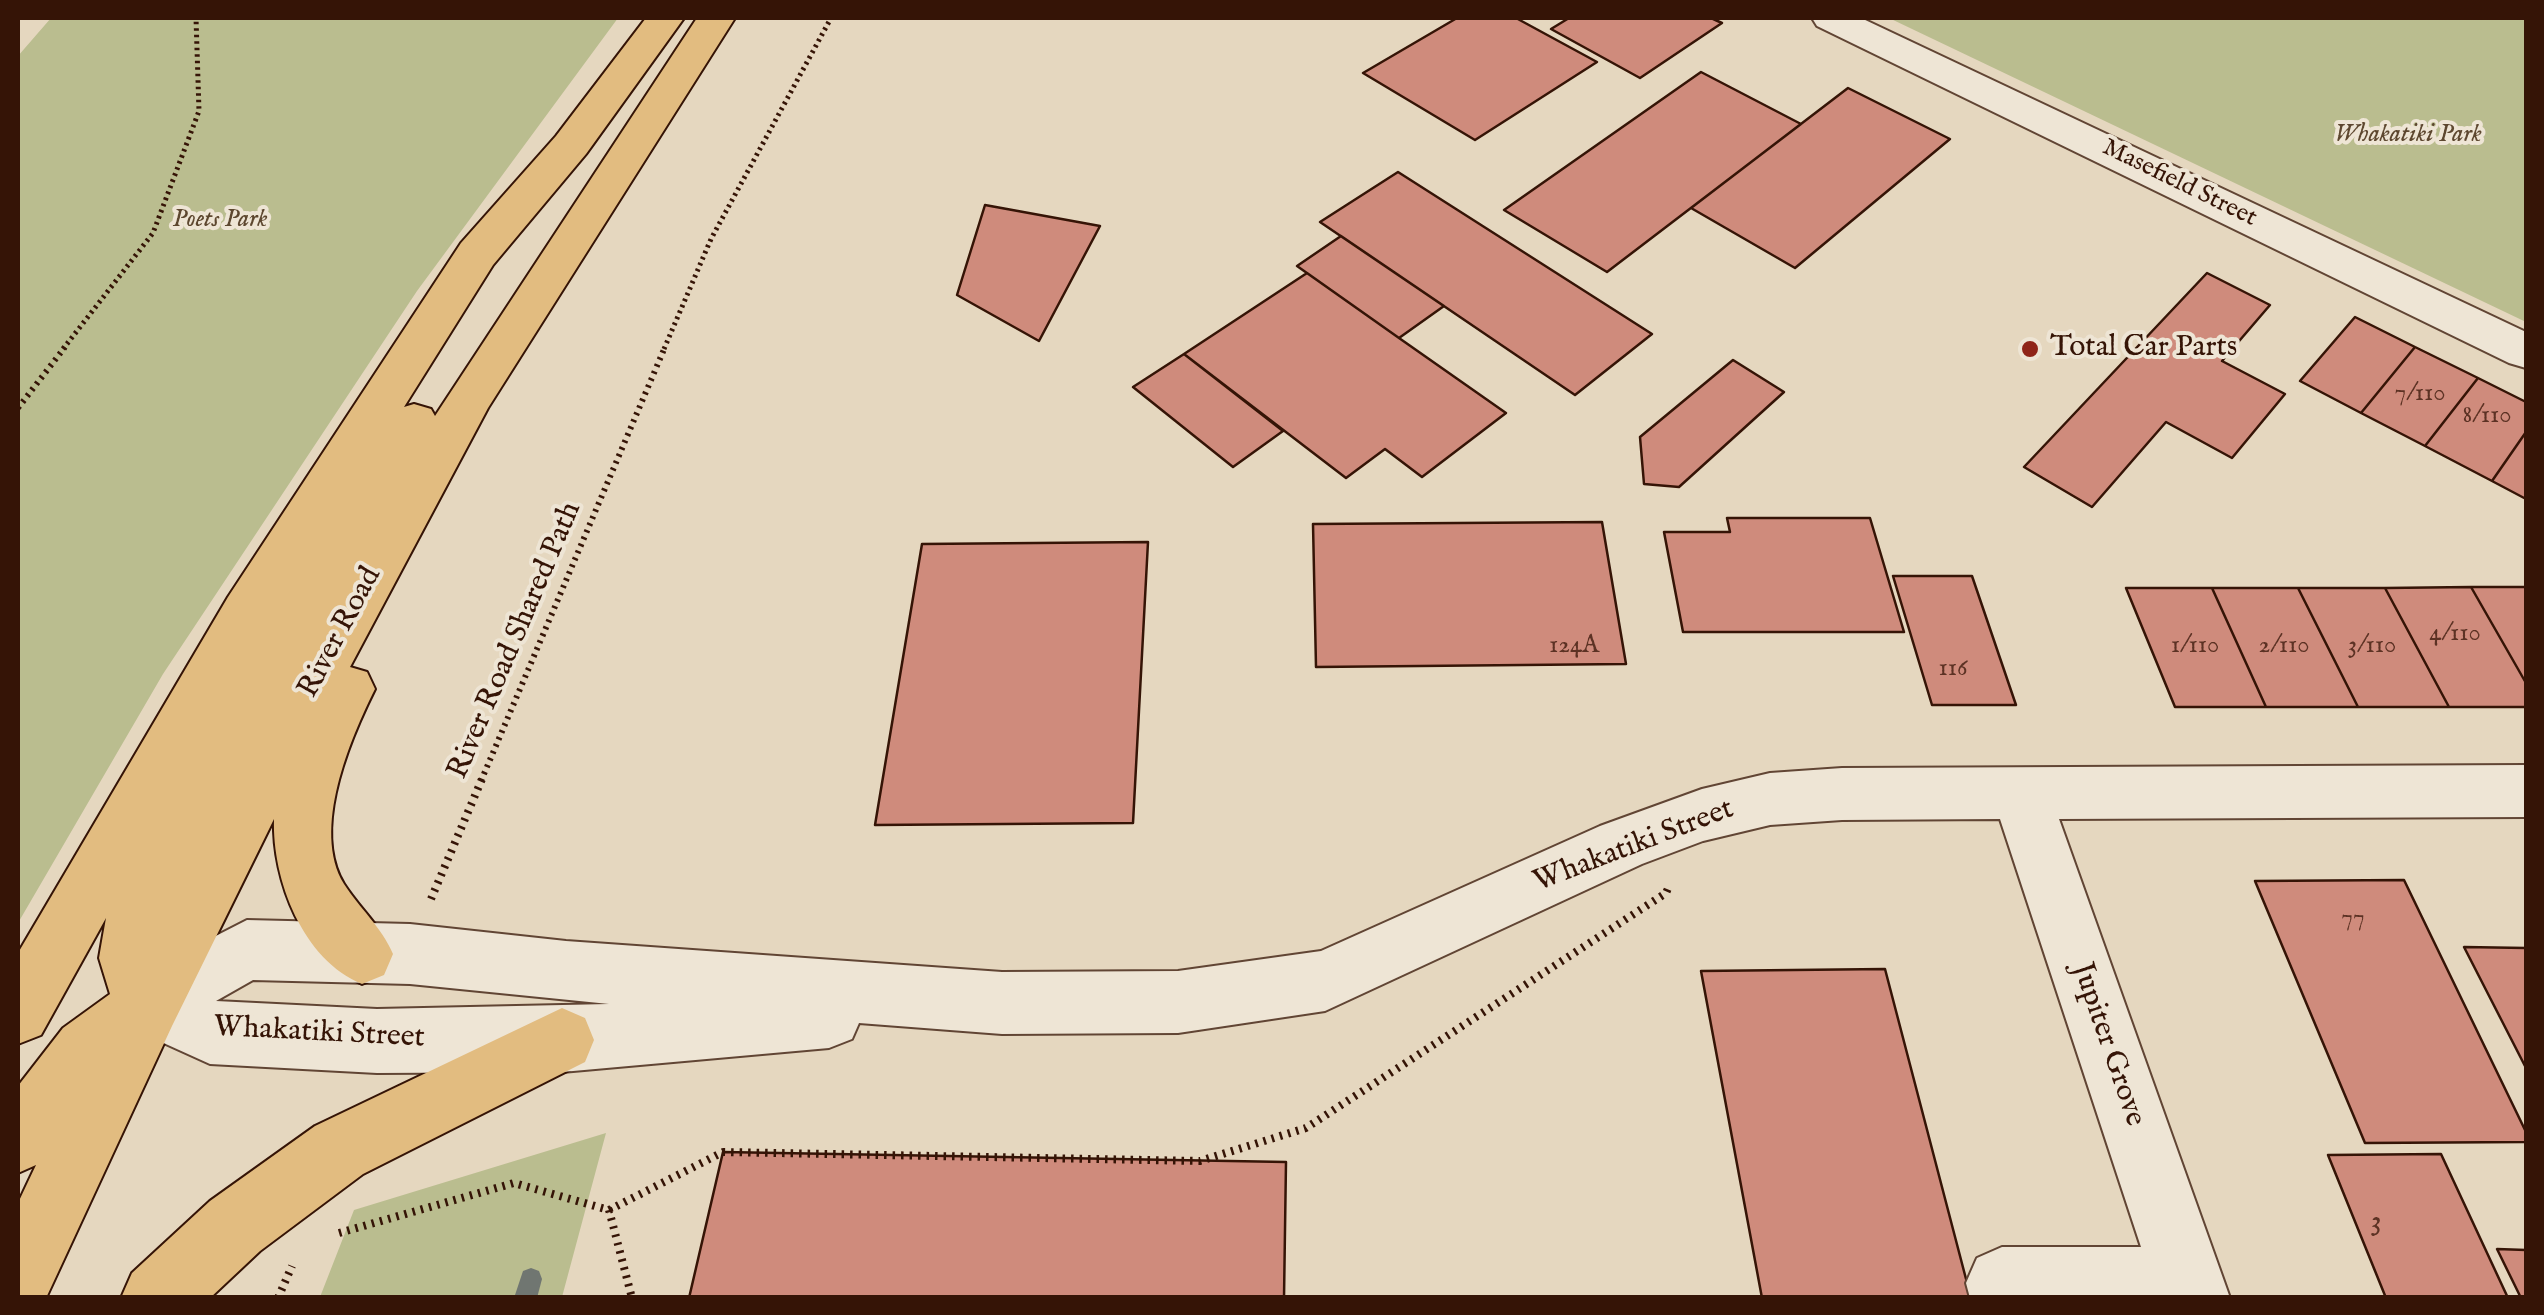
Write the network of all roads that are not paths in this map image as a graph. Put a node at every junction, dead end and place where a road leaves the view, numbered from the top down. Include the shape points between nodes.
1 (665, 18) edge
2 (716, 18) edge
3 (1831, 18) edge
4 (571, 146) junction
5 (549, 280) junction
6 (2526, 350) edge
7 (2526, 790) edge
8 (2021, 793) junction
9 (386, 954) junction
10 (1002, 1003) junction
11 (149, 1004) junction
12 (18, 1013) edge
13 (562, 1040) junction
14 (18, 1139) edge
15 (18, 1278) edge
16 (2191, 1290) edge
17 (157, 1298) edge
18 (2006, 1298) edge

1 - 4 highway
2 - 5 highway, River Road
3 - 6 street, Masefield Street
4 - 11 highway via 150,880 127,954 136,988
4 - 12 highway via 477,254 247,612
5 - 9 highway via 534,338 338,706 304,797 302,856 317,895
5 - 11 highway, River Road via 469,399 361,592
7 - 8 street, Whakatiki Street
8 - 10 street, Whakatiki Street via 1770,800 1702,815 1621,845 1325,981 1178,1002
8 - 16 street, Jupiter Grove
9 - 10 street, Whakatiki Street
9 - 11 street, Whakatiki Street via 247,950
10 - 13 street, Whakatiki Street
11 - 13 street, Whakatiki Street via 210,1032
11 - 14 highway via 86,1051
11 - 15 highway, River Road
13 - 17 highway via 339,1150 235,1226
16 - 18 street via 2002,1283

